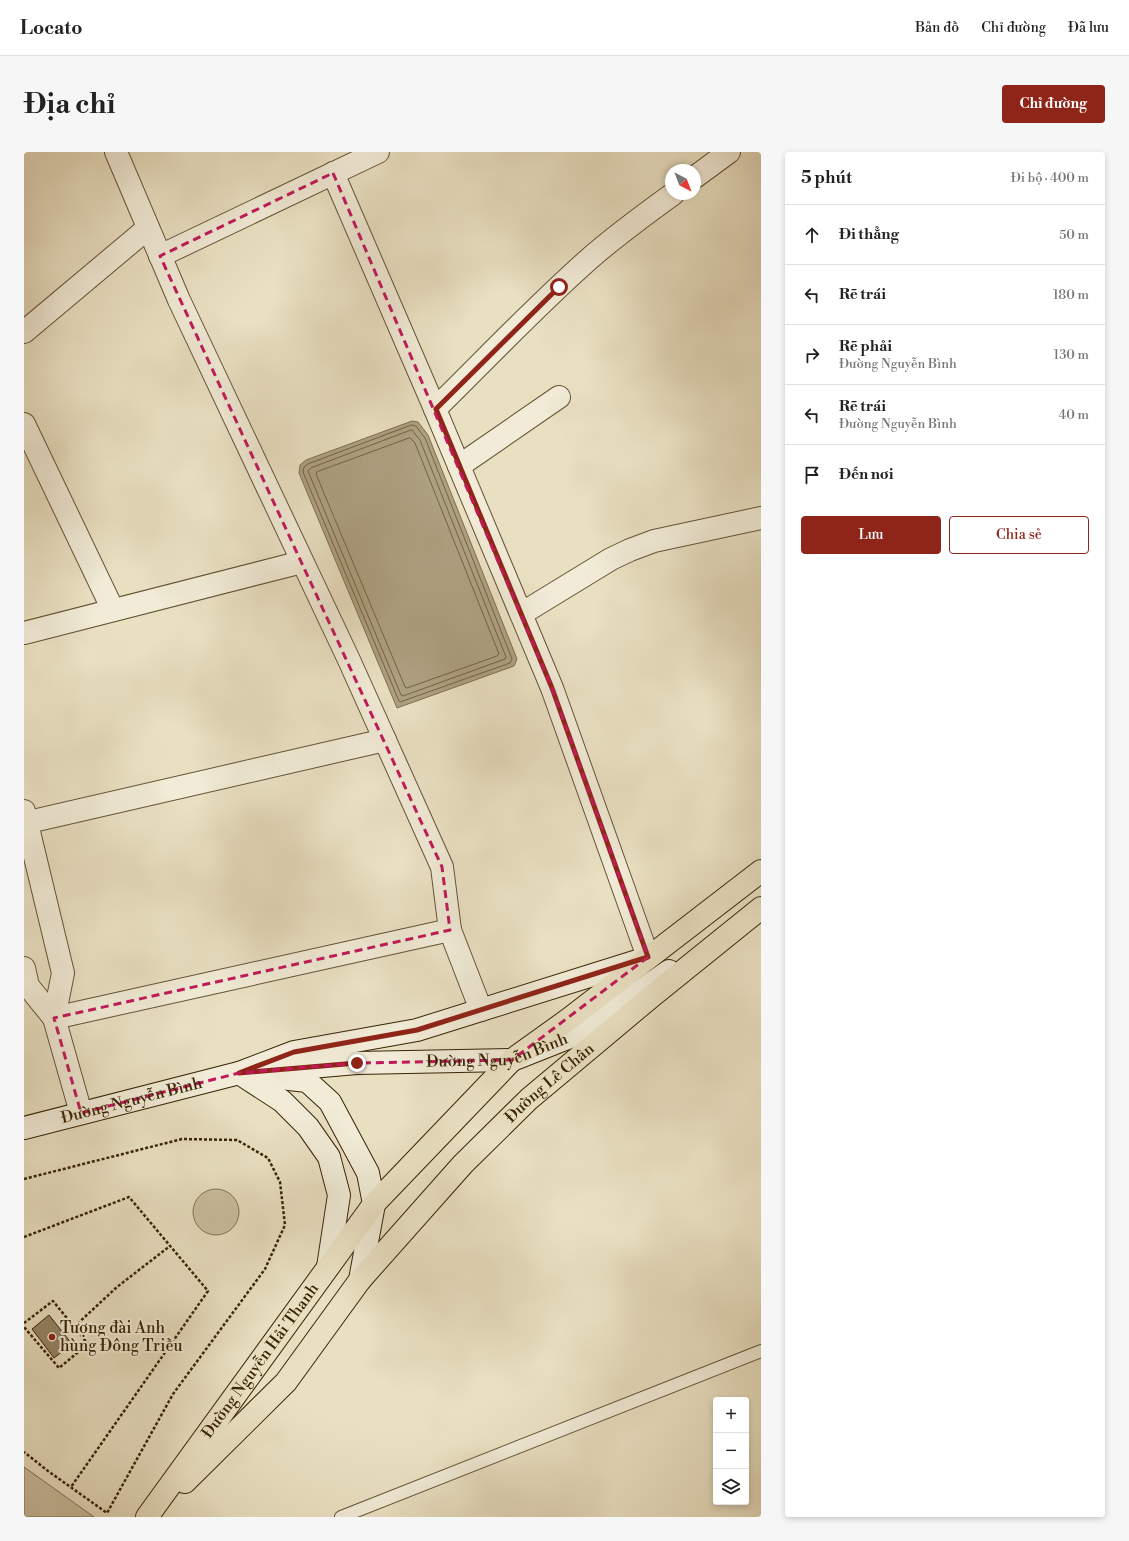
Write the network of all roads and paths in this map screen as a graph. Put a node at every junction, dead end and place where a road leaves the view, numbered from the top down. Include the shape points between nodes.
1 (116, 152) edge
2 (378, 152) edge
3 (729, 152) edge
4 (333, 173) junction
5 (701, 173) edge
6 (665, 200) edge
7 (148, 228) junction
8 (160, 256) junction
9 (24, 332) edge
10 (559, 397) dead end
11 (436, 409) junction
12 (24, 424) edge
13 (459, 466) junction
14 (761, 518) edge
15 (302, 562) junction
16 (113, 610) junction
17 (521, 614) junction
18 (24, 633) edge
19 (385, 740) junction
20 (25, 819) edge
21 (761, 871) edge
22 (761, 904) edge
23 (761, 908) edge
24 (450, 930) junction
25 (648, 957) junction
26 (24, 968) edge
27 (481, 1010) junction
28 (54, 1018) junction
29 (512, 1060) junction
30 (239, 1073) junction
31 (81, 1113) junction
32 (24, 1128) edge
33 (24, 1179) edge
34 (374, 1204) junction
35 (24, 1237) edge
36 (170, 1246) junction
37 (328, 1268) junction
38 (360, 1280) junction
39 (24, 1323) edge
40 (24, 1327) edge
41 (74, 1327) junction
42 (761, 1351) edge
43 (24, 1452) edge
44 (71, 1487) junction
45 (147, 1517) edge
46 (151, 1517) edge
47 (341, 1517) edge

1 - 7 street
2 - 4 street
3 - 5 street
4 - 8 street
4 - 11 street
6 - 11 street via 589,259
7 - 8 street
7 - 9 street
8 - 15 street
10 - 13 street
11 - 13 street
12 - 16 street
13 - 17 street
14 - 17 street via 654,541 630,550 610,559
15 - 16 street
15 - 19 street
16 - 18 street
17 - 25 street via 552,688
19 - 20 street
19 - 24 street via 442,867
20 - 28 street via 63,973
21 - 25 highway
22 - 29 street, Đường Nguyễn Bình via 627,1000 570,1037
23 - 38 highway, Đường Lê Chân via 529,1099 463,1164
24 - 27 street
24 - 28 street
25 - 27 street, Đường Nguyễn Bình
25 - 29 highway
26 - 28 street via 28,986
27 - 30 street, Đường Nguyễn Bình via 417,1030 294,1052
28 - 31 street
29 - 30 street, Đường Nguyễn Bình via 357,1063
29 - 34 highway
30 - 31 street, Đường Nguyễn Bình
30 - 34 street via 307,1081 330,1102 368,1173
30 - 37 street via 282,1101 308,1127 329,1157 339,1195
31 - 32 street, Đường Nguyễn Bình
33 - 44 path via 182,1138 237,1140 268,1158 280,1182 285,1225 265,1269 173,1394 107,1512
34 - 37 highway, Đường Nguyễn Hải Thanh
34 - 38 street
35 - 36 path via 129,1197
36 - 41 path via 117,1287
36 - 44 path via 208,1291
37 - 45 highway, Đường Nguyễn Hải Thanh
38 - 46 highway, Đường Nguyễn Hải Thanh via 286,1382
39 - 41 path via 53,1301
40 - 41 path via 59,1368 88,1344
42 - 47 lane
43 - 44 path

